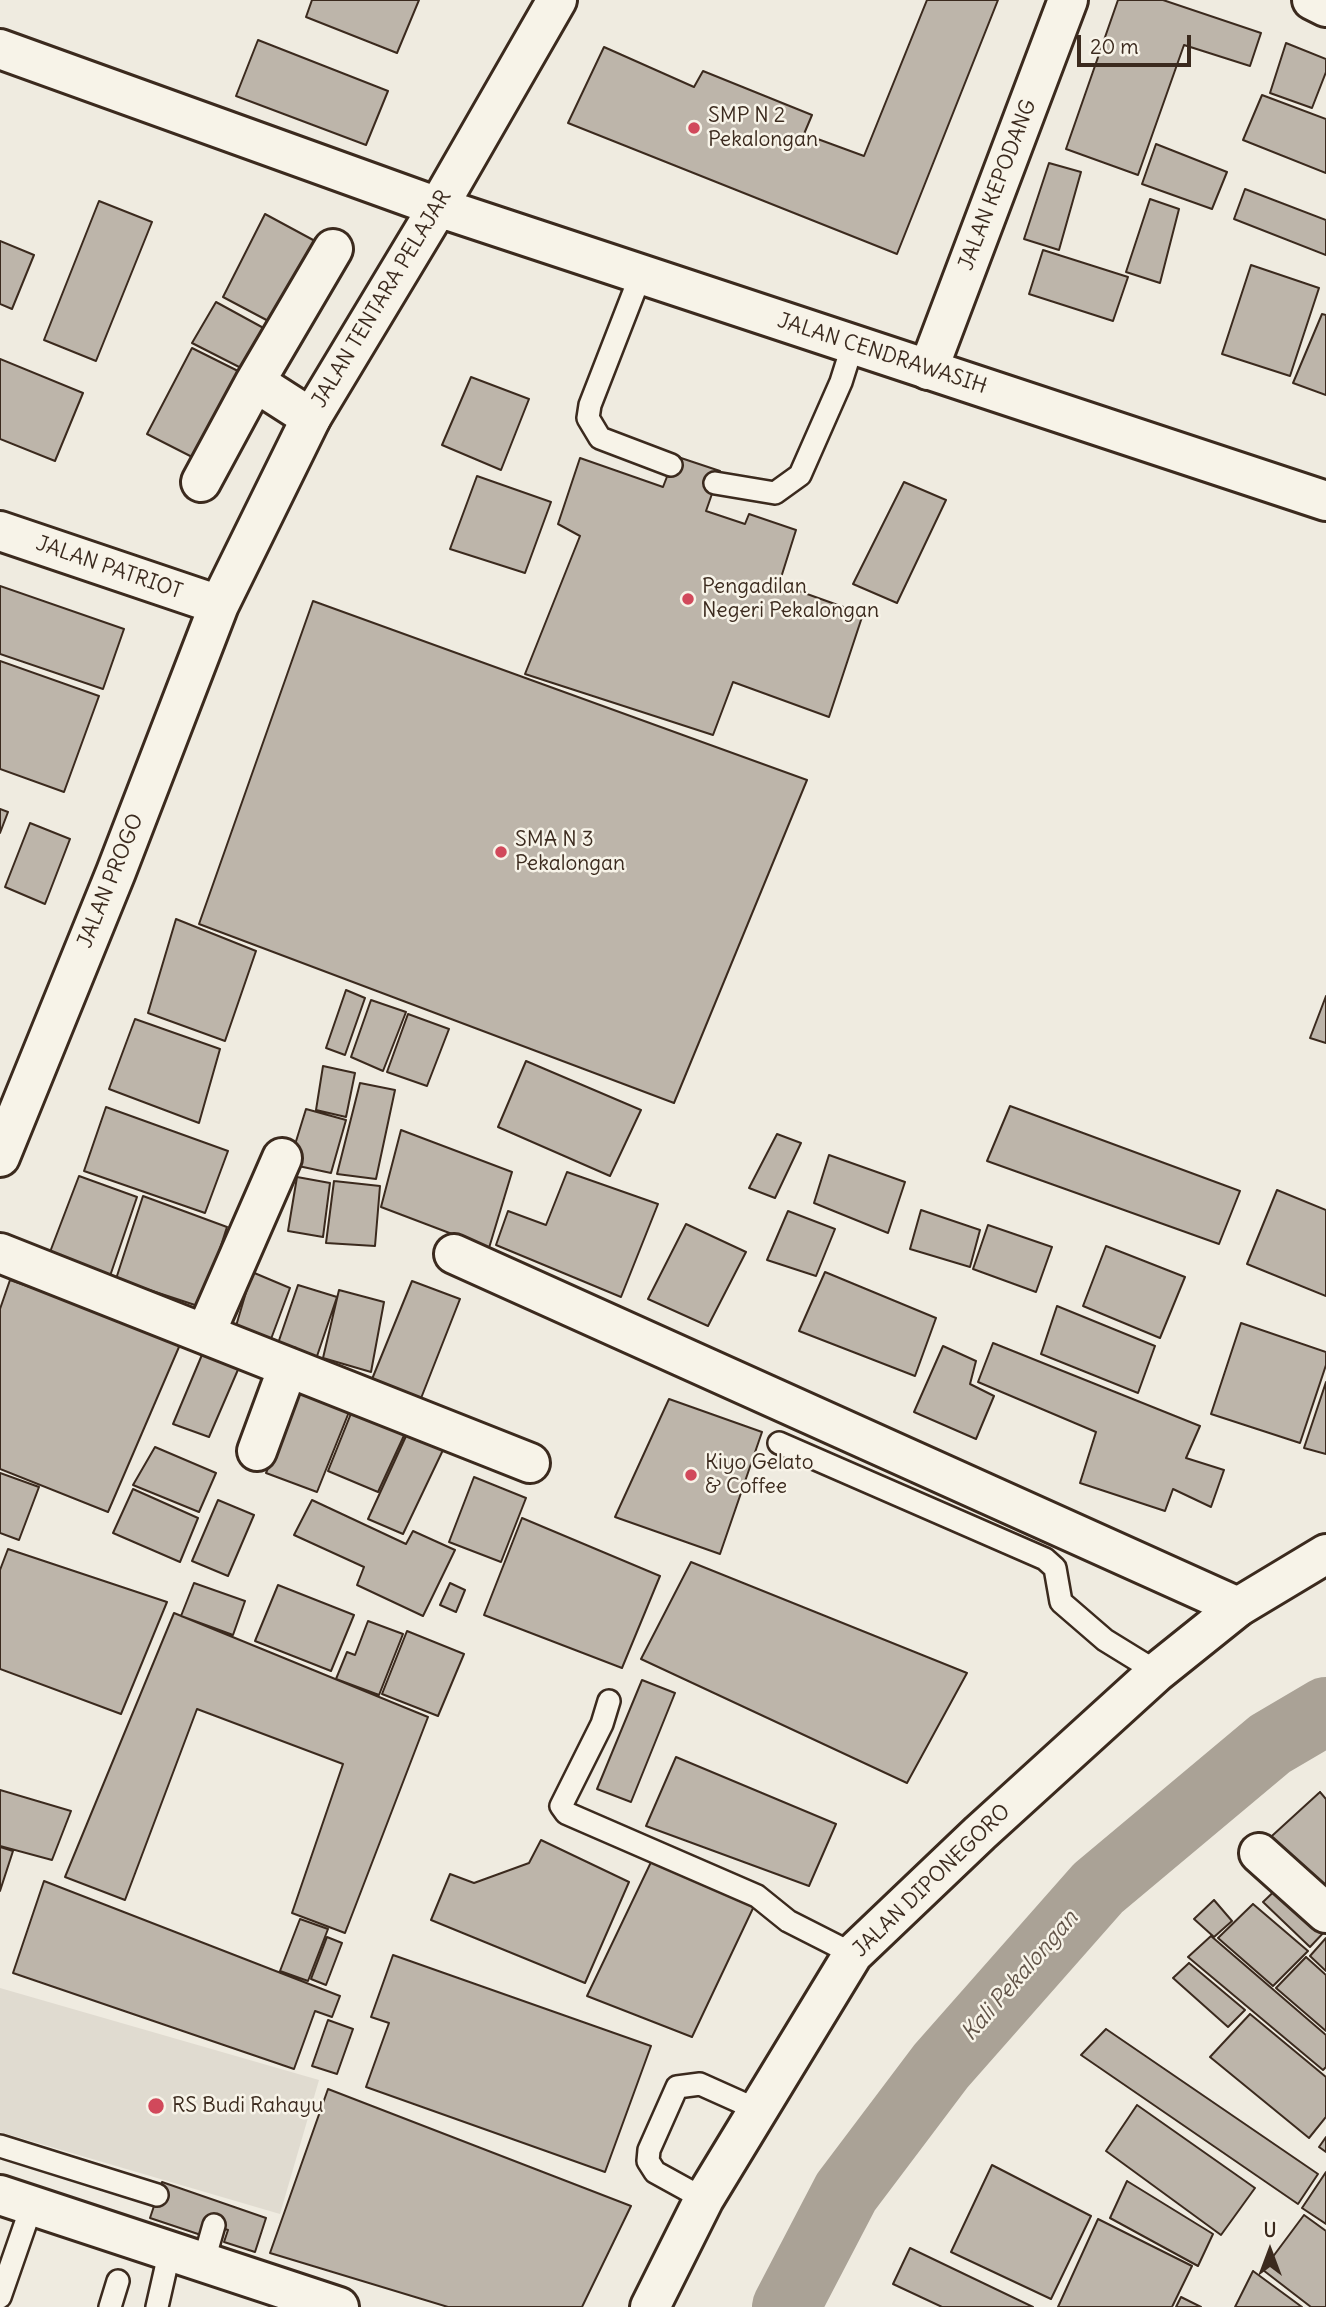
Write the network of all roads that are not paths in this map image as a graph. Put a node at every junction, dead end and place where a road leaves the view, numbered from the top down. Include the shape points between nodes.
1 (556, 0) edge
2 (1068, 0) edge
3 (1312, 0) edge
4 (1326, 7) edge
5 (0, 50) edge
6 (438, 207) junction
7 (333, 249) dead end
8 (641, 274) junction
9 (853, 345) junction
10 (928, 370) junction
11 (255, 382) junction
12 (311, 418) junction
13 (671, 465) dead end
14 (201, 482) dead end
15 (715, 483) dead end
16 (1326, 501) edge
17 (0, 531) edge
18 (219, 605) junction
19 (0, 1157) edge
20 (282, 1158) dead end
21 (0, 1253) edge
22 (454, 1254) dead end
23 (206, 1332) junction
24 (288, 1367) junction
25 (779, 1443) dead end
26 (257, 1451) dead end
27 (530, 1463) dead end
28 (1326, 1554) edge
29 (1238, 1607) junction
30 (1157, 1672) junction
31 (609, 1701) dead end
32 (1259, 1853) dead end
33 (1326, 1913) edge
34 (853, 1954) junction
35 (758, 2110) junction
36 (2, 2152) edge
37 (157, 2195) dead end
38 (704, 2199) junction
39 (16, 2200) edge
40 (196, 2245) junction
41 (118, 2281) dead end
42 (0, 2297) edge
43 (110, 2307) edge
44 (157, 2307) edge
45 (340, 2307) edge
46 (650, 2307) edge

1 - 6 street, JALAN TENTARA PELAJAR
2 - 10 street, JALAN KEPODANG
3 - 4 street
5 - 6 street, JALAN CENDRAWASIH
6 - 8 street, JALAN CENDRAWASIH
6 - 12 street, JALAN TENTARA PELAJAR
7 - 11 street
8 - 9 street, JALAN CENDRAWASIH
8 - 13 lane via 589,418 600,438
9 - 10 street, JALAN CENDRAWASIH
9 - 15 lane via 842,382 800,475 775,493
10 - 16 street, JALAN CENDRAWASIH
11 - 12 street
11 - 14 street
12 - 18 street, JALAN TENTARA PELAJAR
17 - 18 street, JALAN PATRIOT
18 - 19 street, JALAN PROGO
20 - 23 street
21 - 23 street
22 - 29 street
23 - 24 street
24 - 26 street
24 - 27 street
25 - 30 lane via 1045,1559 1055,1568 1061,1602 1105,1640
28 - 29 street, JALAN DIPONEGORO
29 - 30 street, JALAN DIPONEGORO
30 - 34 street, JALAN DIPONEGORO
31 - 34 lane via 561,1806 566,1813 757,1896 788,1920
32 - 33 street
34 - 35 street, JALAN DIPONEGORO
35 - 38 street, JALAN DIPONEGORO
35 - 38 lane via 700,2084 677,2087 648,2161 655,2172
36 - 37 lane
38 - 46 street, JALAN DIPONEGORO
39 - 40 street
39 - 42 lane
40 - 44 lane
40 - 45 street
41 - 43 lane

